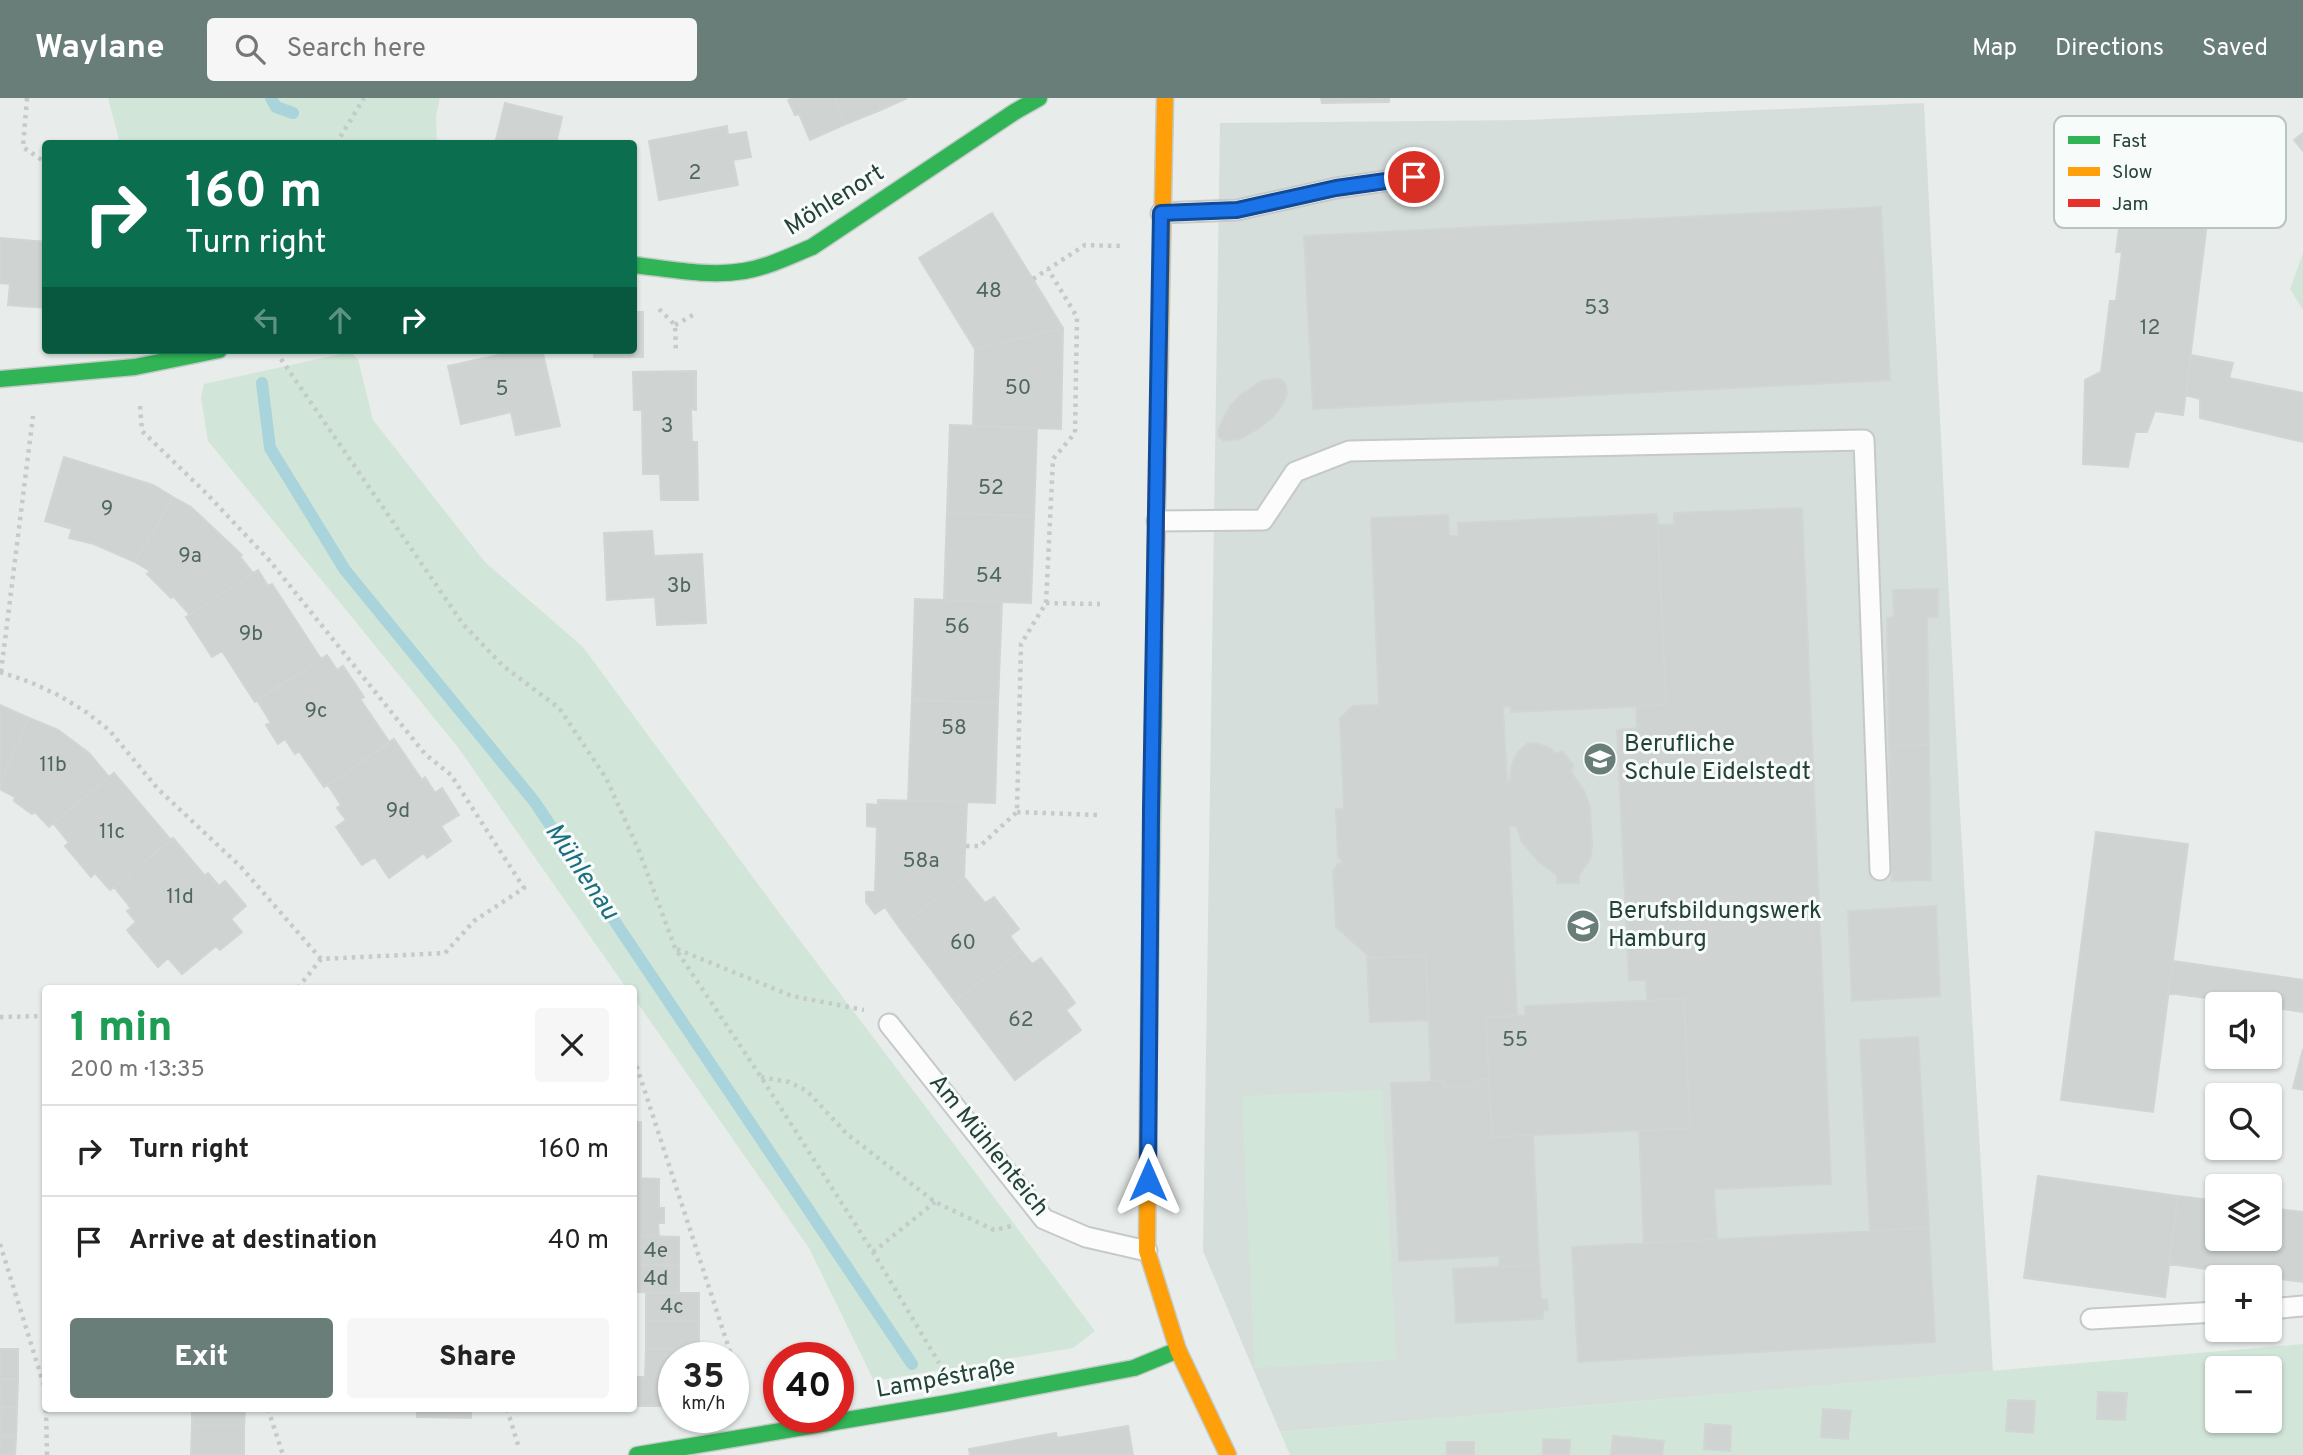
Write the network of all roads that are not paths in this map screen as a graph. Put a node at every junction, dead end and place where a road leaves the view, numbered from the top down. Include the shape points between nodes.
1 (1038, 98) edge
2 (1165, 98) edge
3 (1414, 177) dead end
4 (1161, 213) junction
5 (637, 265) edge
6 (199, 354) edge
7 (0, 379) edge
8 (1157, 521) junction
9 (1880, 870) dead end
10 (889, 1024) road end
11 (1147, 1251) junction
12 (2303, 1306) edge
13 (2282, 1308) edge
14 (2205, 1313) edge
15 (2091, 1319) dead end
16 (1178, 1350) junction
17 (637, 1455) edge
18 (1228, 1455) edge

1 - 5 street, Möhlenort via 812,247 775,263 744,271 703,273
2 - 4 street
3 - 4 lane via 1237,210
4 - 8 street
6 - 7 street via 135,367
8 - 9 lane via 1263,520 1295,472 1349,451 1864,440
8 - 11 street
10 - 11 lane, Am Mühlenteich via 1044,1219 1086,1237
11 - 16 street
12 - 13 lane
14 - 15 lane
16 - 17 street, Lampéstraße via 1134,1368
16 - 18 street

